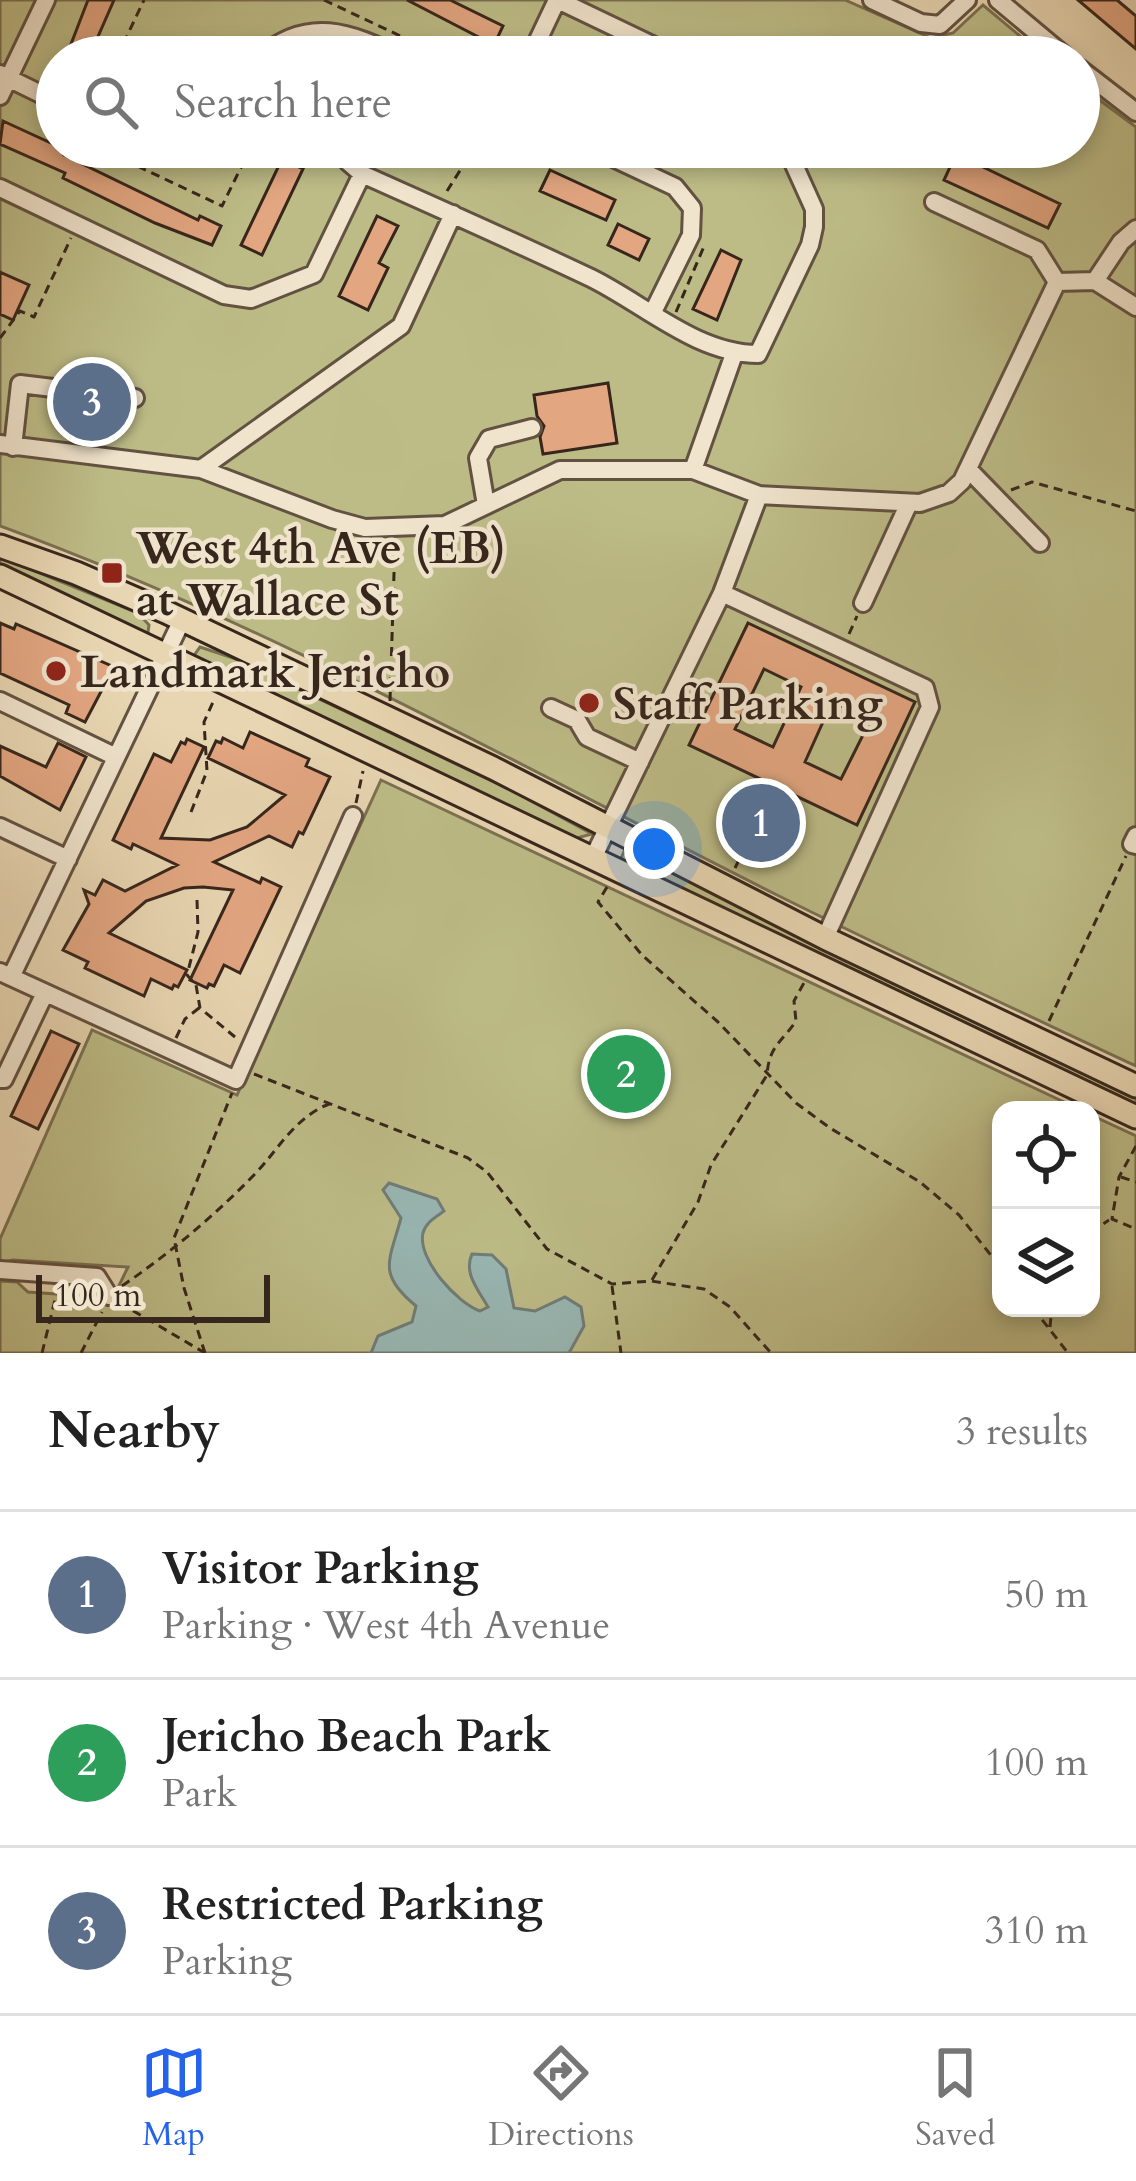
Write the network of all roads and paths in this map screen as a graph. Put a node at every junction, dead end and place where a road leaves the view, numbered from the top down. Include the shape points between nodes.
1 (46, 0) edge
2 (144, 0) edge
3 (324, 0) edge
4 (557, 0) edge
5 (872, 0) edge
6 (967, 0) edge
7 (998, 0) edge
8 (127, 36) edge
9 (291, 36) edge
10 (342, 36) edge
11 (400, 36) edge
12 (540, 36) edge
13 (633, 36) edge
14 (1041, 36) edge
15 (3, 83) edge
16 (1100, 84) edge
17 (36, 95) edge
18 (1136, 112) edge
19 (141, 168) edge
20 (241, 168) edge
21 (355, 168) edge
22 (465, 168) edge
23 (635, 168) edge
24 (795, 168) edge
25 (362, 174) junction
26 (0, 188) edge
27 (934, 202) dead end
28 (444, 211) junction
29 (78, 225) junction
30 (1136, 230) edge
31 (1094, 281) junction
32 (1057, 282) junction
33 (1136, 307) edge
34 (652, 314) junction
35 (0, 338) edge
36 (734, 354) junction
37 (135, 398) dead end
38 (532, 428) dead end
39 (6, 446) edge
40 (201, 469) junction
41 (693, 470) junction
42 (965, 475) junction
43 (759, 495) junction
44 (994, 496) junction
45 (909, 503) junction
46 (486, 505) junction
47 (1136, 511) edge
48 (395, 529) junction
49 (1040, 543) dead end
50 (0, 546) edge
51 (0, 576) edge
52 (722, 593) junction
53 (863, 603) joint
54 (182, 620) junction
55 (842, 649) junction
56 (165, 654) junction
57 (215, 699) dead end
58 (0, 701) edge
59 (389, 702) dead end
60 (551, 708) dead end
61 (116, 757) junction
62 (640, 761) junction
63 (363, 770) dead end
64 (775, 784) dead end
65 (764, 808) dead end
66 (191, 812) dead end
67 (353, 817) joint
68 (608, 826) junction
69 (0, 827) edge
70 (749, 840) dead end
71 (1135, 842) edge
72 (593, 858) junction
73 (68, 859) junction
74 (732, 875) dead end
75 (607, 887) dead end
76 (197, 900) dead end
77 (825, 938) junction
78 (6, 975) edge
79 (805, 981) dead end
80 (45, 993) junction
81 (200, 1008) junction
82 (1046, 1027) dead end
83 (252, 1045) junction
84 (170, 1050) junction
85 (767, 1076) junction
86 (0, 1079) edge
87 (236, 1080) junction
88 (1136, 1086) edge
89 (331, 1103) junction
90 (1136, 1117) edge
91 (1136, 1146) edge
92 (1119, 1177) junction
93 (1136, 1182) edge
94 (1112, 1219) junction
95 (1100, 1226) edge
96 (1136, 1229) edge
97 (174, 1250) junction
98 (992, 1257) edge
99 (0, 1270) edge
100 (651, 1281) junction
101 (612, 1284) junction
102 (56, 1296) dead end
103 (109, 1296) junction
104 (1040, 1317) edge
105 (1051, 1317) edge
106 (1050, 1329) junction
107 (42, 1353) edge
108 (81, 1353) edge
109 (205, 1353) edge
110 (621, 1353) edge
111 (771, 1353) edge
112 (1068, 1353) edge

1 - 15 street
2 - 8 path
3 - 11 path
4 - 12 street
4 - 13 street
5 - 6 street via 930,25 950,20
7 - 14 street
9 - 10 street
15 - 17 street
16 - 18 street
19 - 20 path via 222,206
21 - 25 street
22 - 28 path
23 - 34 street via 675,187 692,208 691,235
24 - 36 street via 814,209 810,245 758,354
25 - 28 street
25 - 29 street via 314,274 250,299 224,295
26 - 29 street
27 - 32 street via 1037,250
28 - 34 street
28 - 40 street via 401,326
29 - 35 path via 34,317 20,311
30 - 31 street
31 - 32 street
31 - 33 street
32 - 42 street
34 - 36 street
36 - 41 street
37 - 39 street via 20,384
38 - 46 street via 489,439 478,458
39 - 40 street
40 - 48 street via 332,519
41 - 43 street
41 - 46 street via 560,470
42 - 44 street
42 - 45 street via 949,493
43 - 45 street
43 - 52 street
44 - 47 path via 1032,482
44 - 49 street
45 - 53 street
46 - 48 street via 445,524
48 - 59 path
50 - 54 main road
51 - 56 main road
52 - 55 street
52 - 62 street
53 - 55 path
54 - 56 street
54 - 68 main road
55 - 77 street via 925,688 930,706
56 - 61 street
56 - 72 main road
57 - 66 path via 204,722 208,772
58 - 61 street
60 - 62 street
61 - 73 street
62 - 68 street
63 - 67 path
64 - 65 path
67 - 83 street
68 - 72 street
68 - 77 main road
69 - 73 street
70 - 74 path
71 - 82 path
72 - 90 main road
73 - 78 street
75 - 85 path via 598,902 642,955
76 - 81 path via 198,932 186,969
77 - 88 main road
78 - 80 street
79 - 85 path via 794,1001 796,1022 776,1043
80 - 84 street
80 - 86 street
81 - 83 path
81 - 84 path
83 - 87 street
84 - 87 street
85 - 98 path via 830,1129 920,1182
85 - 100 path
87 - 89 path via 250,1072
87 - 97 path
89 - 97 path via 297,1123
89 - 101 path via 468,1158 547,1249
91 - 92 path
92 - 93 path
92 - 94 path
94 - 95 path
94 - 96 path
97 - 103 path
97 - 109 path
99 - 103 street via 98,1276
100 - 101 path
100 - 111 path via 704,1289
101 - 110 path
102 - 107 path
103 - 108 path
103 - 109 path
104 - 106 path
105 - 106 path
106 - 112 path

